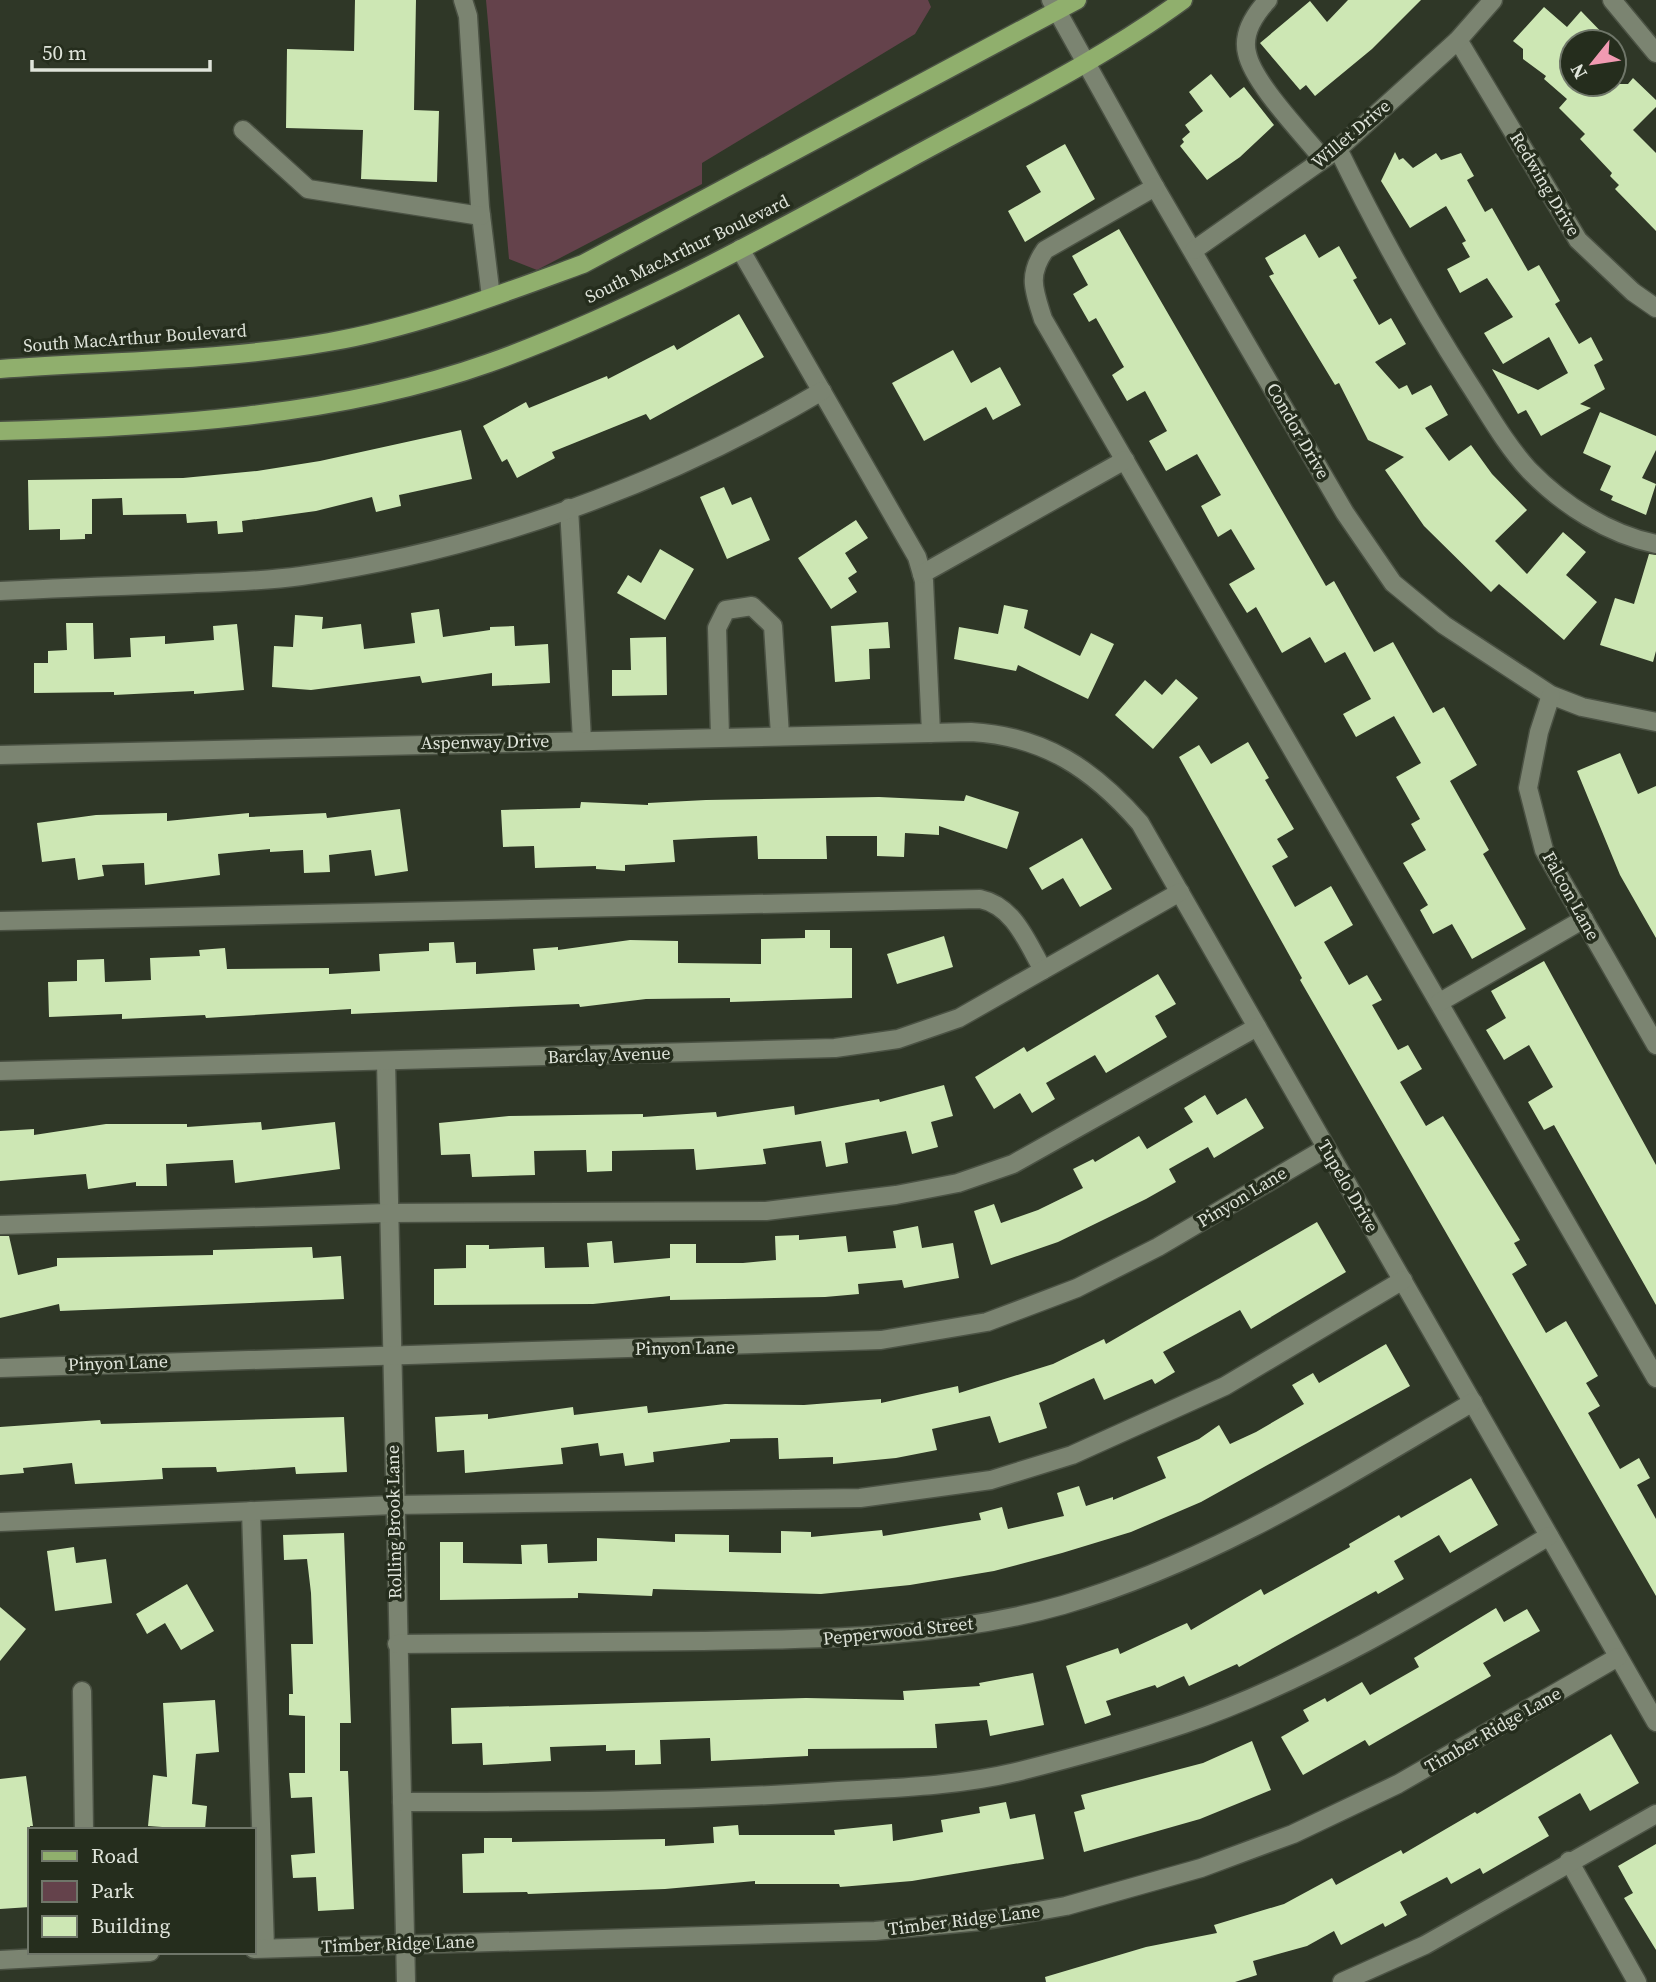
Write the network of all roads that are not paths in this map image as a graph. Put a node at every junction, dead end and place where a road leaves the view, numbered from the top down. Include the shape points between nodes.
1 (463, 0) edge
2 (1077, 0) edge
3 (1183, 0) edge
4 (1268, 0) edge
5 (1493, 0) edge
6 (1612, 0) edge
7 (1055, 6) edge
8 (1458, 40) junction
9 (1656, 53) edge
10 (1086, 62) junction
11 (243, 130) dead end
12 (1330, 154) junction
13 (1155, 187) junction
14 (481, 216) junction
15 (740, 249) junction
16 (1194, 250) junction
17 (491, 297) junction
18 (1656, 308) edge
19 (0, 369) edge
20 (822, 391) junction
21 (0, 430) edge
22 (1125, 460) junction
23 (569, 508) junction
24 (1656, 544) edge
25 (922, 573) junction
26 (0, 591) edge
27 (1550, 695) junction
28 (1656, 722) edge
29 (971, 732) joint
30 (931, 733) junction
31 (780, 735) junction
32 (720, 736) junction
33 (582, 740) junction
34 (0, 755) edge
35 (1180, 892) junction
36 (1584, 919) junction
37 (0, 921) edge
38 (1043, 970) junction
39 (1440, 1002) junction
40 (1257, 1027) junction
41 (1656, 1045) edge
42 (386, 1061) junction
43 (0, 1071) edge
44 (1326, 1147) junction
45 (388, 1213) junction
46 (0, 1225) edge
47 (1403, 1280) junction
48 (390, 1355) junction
49 (0, 1368) edge
50 (1656, 1378) edge
51 (1473, 1402) junction
52 (394, 1505) junction
53 (251, 1511) junction
54 (0, 1522) edge
55 (1549, 1536) junction
56 (397, 1644) junction
57 (1618, 1657) junction
58 (82, 1691) dead end
59 (1656, 1722) edge
60 (402, 1802) junction
61 (1656, 1814) edge
62 (84, 1828) edge
63 (1569, 1861) junction
64 (405, 1943) junction
65 (259, 1948) edge
66 (71, 1954) edge
67 (0, 1960) edge
68 (406, 1982) edge
69 (1342, 1982) edge
70 (1637, 1982) edge

1 - 14 street via 468,16
2 - 7 main road, South MacArthur Boulevard
3 - 10 main road, South MacArthur Boulevard
4 - 12 street via 1256,13 1246,52 1256,76
5 - 8 street, Willet Drive
6 - 9 street
7 - 10 street, Condor Drive
7 - 17 main road, South MacArthur Boulevard via 583,264
8 - 12 street, Willet Drive
8 - 18 street, Redwing Drive via 1578,240
10 - 13 street, Condor Drive
10 - 15 main road, South MacArthur Boulevard
11 - 14 street via 308,189
12 - 16 street, Willet Drive
12 - 24 street via 1443,344 1528,469 1596,522
13 - 16 street, Condor Drive
13 - 22 street via 1045,250 1033,267 1043,319
14 - 17 street
15 - 20 street
15 - 21 main road, South MacArthur Boulevard via 634,303 487,363 393,390 144,427
16 - 27 street, Condor Drive via 1345,513 1393,583 1444,625
17 - 19 main road, South MacArthur Boulevard via 329,342
20 - 23 street via 713,451
20 - 25 street via 918,557
22 - 25 street
22 - 39 street
23 - 26 street via 456,546 302,576
23 - 33 street
25 - 30 street
27 - 28 street, Condor Drive via 1582,707
27 - 36 street, Falcon Lane via 1528,788 1544,849
29 - 30 street, Aspenway Drive
29 - 35 street, Tupelo Drive via 1034,744 1102,782 1140,823
30 - 31 street, Aspenway Drive
31 - 32 street, Aspenway Drive
31 - 32 street via 774,626 752,606 726,610 717,628
32 - 33 street, Aspenway Drive
33 - 34 street, Aspenway Drive
35 - 38 street, Barclay Avenue
35 - 40 street, Tupelo Drive
36 - 39 street
36 - 41 street, Falcon Lane
37 - 38 street via 980,899 1006,910
38 - 42 street, Barclay Avenue via 960,1018 898,1039 835,1048
39 - 50 street
40 - 44 street, Tupelo Drive
40 - 45 street via 1069,1135 1013,1164 958,1183 766,1210
42 - 43 street, Barclay Avenue
42 - 45 street, Rolling Brook Lane
44 - 47 street, Tupelo Drive
44 - 48 street, Pinyon Lane via 1158,1247 1077,1287 987,1322 881,1340
45 - 46 street
45 - 48 street, Rolling Brook Lane
47 - 51 street, Tupelo Drive
47 - 52 street via 1225,1386 1072,1455 991,1480 860,1498
48 - 49 street, Pinyon Lane
48 - 52 street, Rolling Brook Lane
51 - 55 street, Tupelo Drive
51 - 56 street, Pepperwood Street via 1303,1502 1191,1558 1064,1604 994,1621 921,1633 820,1640
52 - 53 street
52 - 56 street, Rolling Brook Lane
53 - 54 street
53 - 65 street
55 - 57 street, Tupelo Drive
55 - 60 street via 1442,1600 1273,1687 1186,1723 1014,1772 926,1787 758,1797
56 - 60 street, Rolling Brook Lane
57 - 59 street, Tupelo Drive
57 - 64 street, Timber Ridge Lane via 1398,1784 1293,1834 1201,1868 1066,1906 981,1921 875,1931
58 - 62 street
60 - 64 street, Rolling Brook Lane
61 - 63 street
63 - 69 street via 1425,1945
63 - 70 street
64 - 65 street, Timber Ridge Lane
64 - 68 street, Rolling Brook Lane
66 - 67 street

